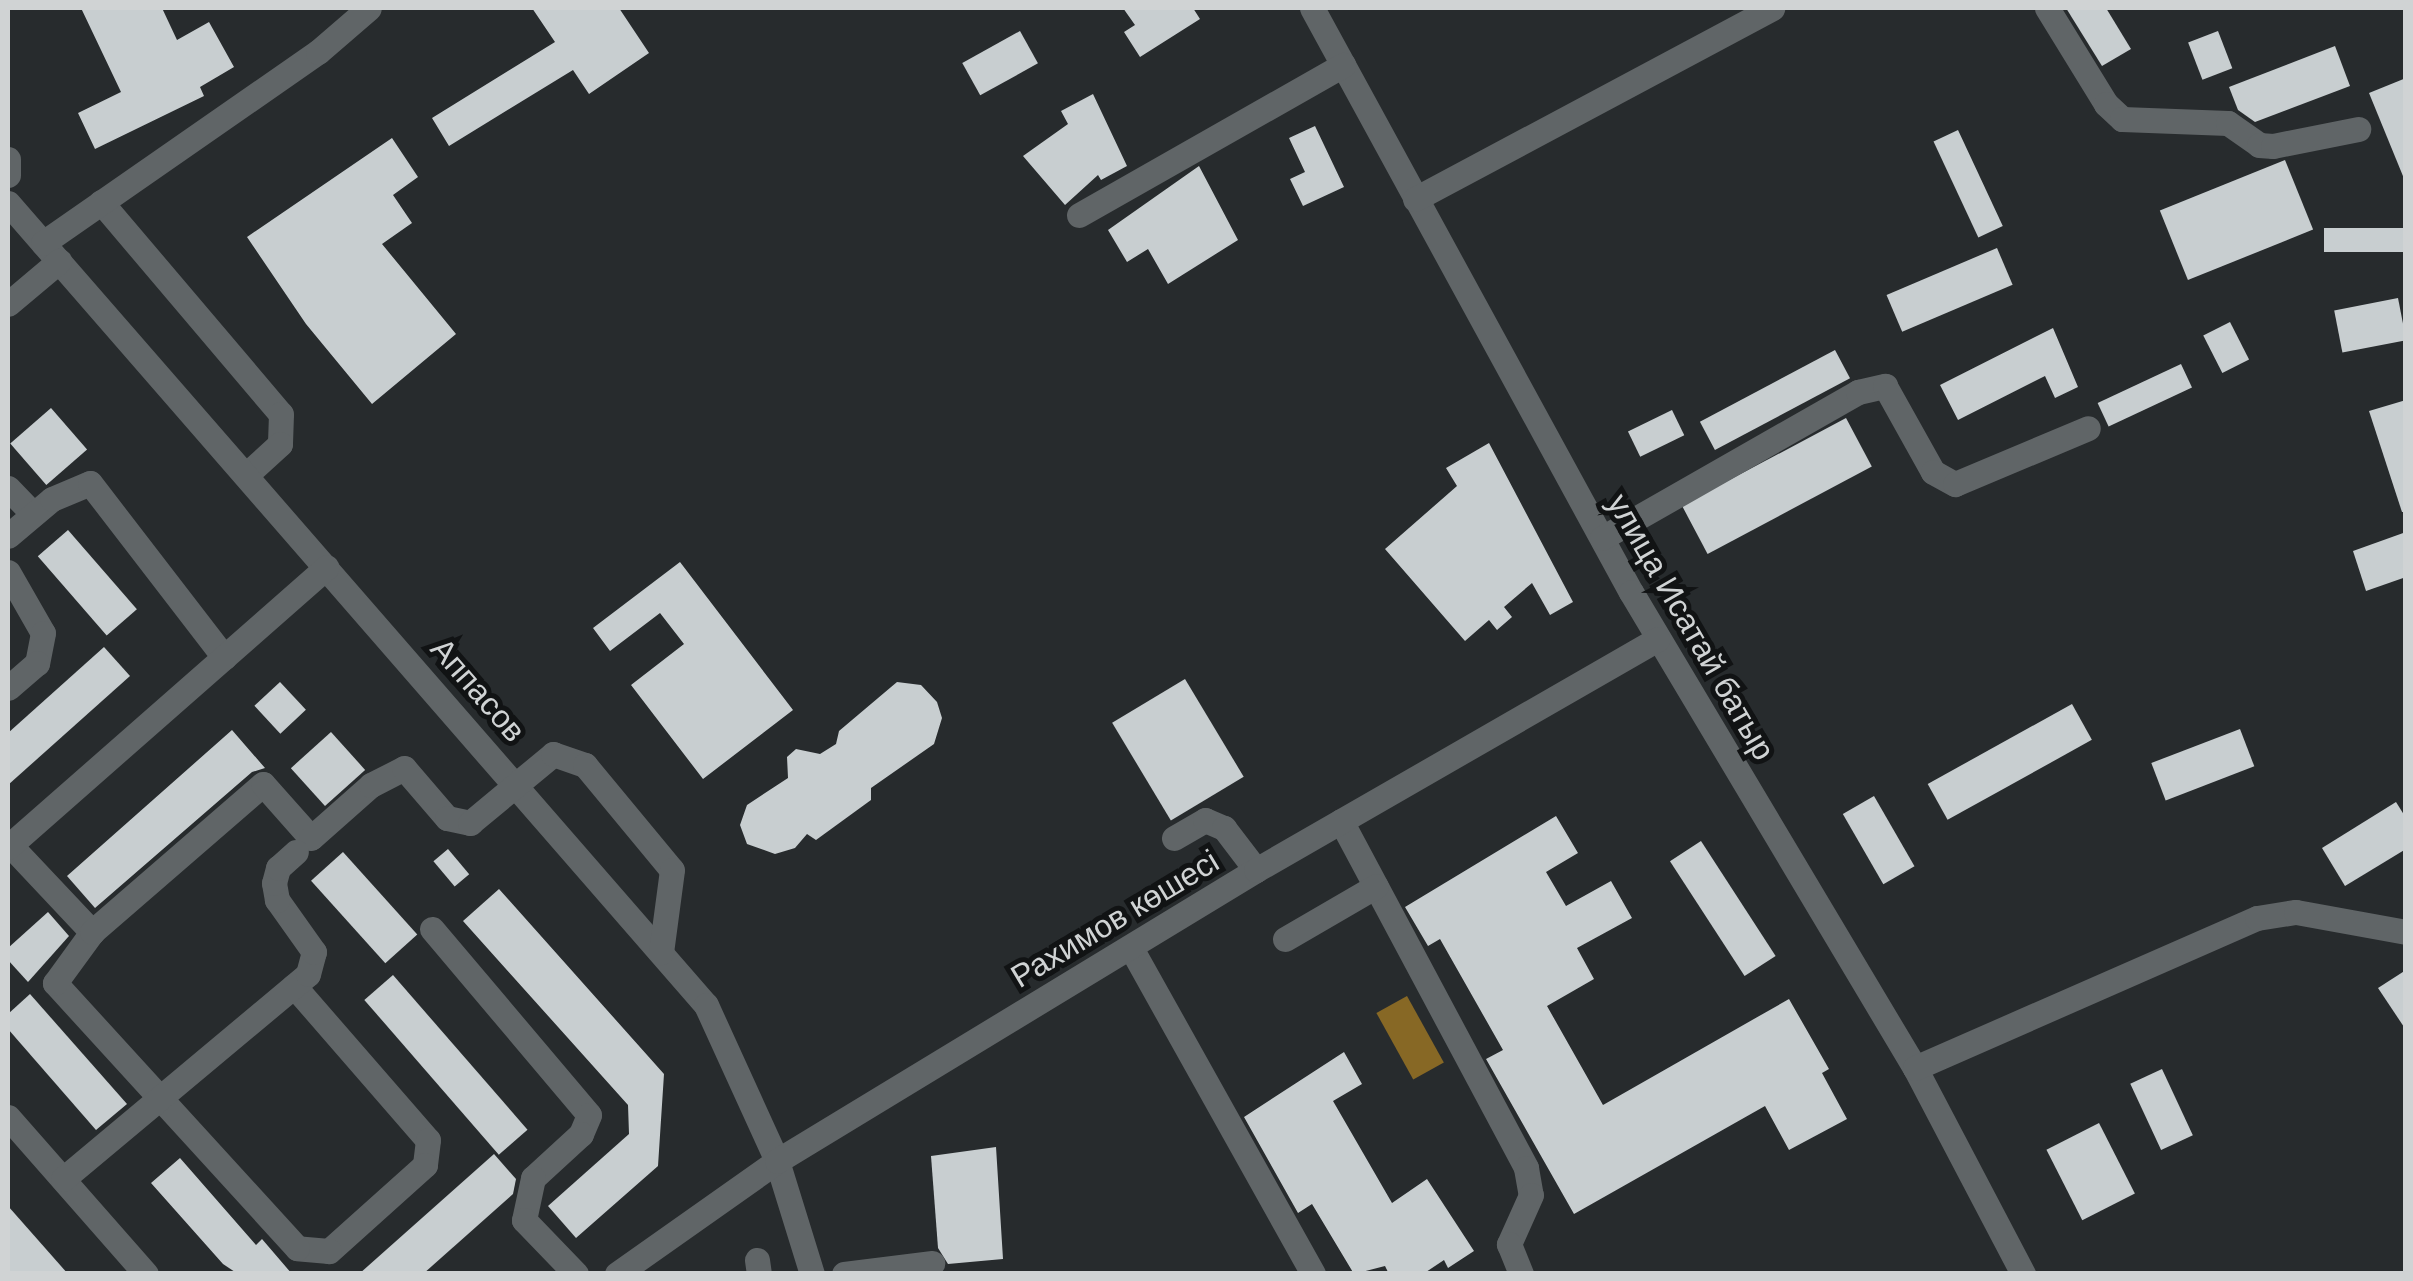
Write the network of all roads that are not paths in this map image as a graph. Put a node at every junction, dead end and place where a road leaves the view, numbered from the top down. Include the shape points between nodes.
1 (369, 8) edge
2 (1312, 8) edge
3 (1772, 8) edge
4 (2048, 8) edge
5 (1342, 65) junction
6 (2358, 129) dead end
7 (8, 158) edge
8 (8, 175) edge
9 (1415, 199) junction
10 (101, 202) junction
11 (8, 203) edge
12 (1079, 215) dead end
13 (51, 252) junction
14 (8, 304) edge
15 (2088, 428) dead end
16 (246, 475) junction
17 (8, 488) edge
18 (33, 514) junction
19 (8, 536) edge
20 (1602, 538) junction
21 (327, 566) junction
22 (8, 572) edge
23 (1658, 639) junction
24 (224, 656) junction
25 (8, 688) edge
26 (517, 784) junction
27 (1341, 821) junction
28 (1174, 838) dead end
29 (9, 846) edge
30 (296, 852) dead end
31 (1256, 870) junction
32 (1376, 886) junction
33 (432, 929) dead end
34 (92, 932) junction
35 (2406, 932) edge
36 (1284, 939) dead end
37 (1131, 948) junction
38 (661, 952) junction
39 (294, 986) junction
40 (1916, 1068) junction
41 (157, 1101) junction
42 (8, 1116) edge
43 (778, 1161) junction
44 (63, 1179) junction
45 (932, 1263) dead end
46 (146, 1274) edge
47 (576, 1274) edge
48 (617, 1274) edge
49 (812, 1274) edge
50 (844, 1274) edge
51 (1313, 1274) edge
52 (1522, 1274) edge
53 (2022, 1274) edge

1 - 10 street via 318,52
2 - 5 street, улица Исатай батыр
3 - 9 street
4 - 6 street via 2122,119 2228,122 2258,144 2273,146
5 - 9 street, улица Исатай батыр
5 - 12 street
7 - 8 street
9 - 20 street, улица Исатай батыр
10 - 13 street
10 - 16 street via 280,414 280,444
11 - 13 street, Аппасов
13 - 14 street
13 - 16 street, Аппасов
15 - 20 street via 1955,484 1932,472 1885,386 1858,392
16 - 21 street, Аппасов
17 - 18 street
18 - 19 street
18 - 24 street via 90,483
20 - 23 street, улица Исатай батыр
21 - 24 street
21 - 26 street, Аппасов
22 - 25 street via 43,633 37,663
23 - 27 street, Рахимов көшесі
23 - 40 street, улица Исатай батыр
24 - 29 street
26 - 34 street via 470,823 447,818 404,768 371,785 311,838 263,784
26 - 38 street, Аппасов
26 - 38 street via 541,758 569,756 585,765 661,850 674,890
27 - 31 street, Рахимов көшесі
27 - 32 street
28 - 31 street via 1206,820 1224,828
29 - 34 street
30 - 39 street via 278,868 274,883 277,900 314,952 308,974
31 - 37 street, Рахимов көшесі
32 - 36 street
32 - 52 street via 1526,1168 1531,1194 1510,1244
33 - 47 street via 589,1115 581,1134 533,1178 524,1220
34 - 41 street via 55,983
35 - 40 street via 2296,912 2257,918
37 - 43 street, Рахимов көшесі
37 - 51 street
38 - 43 street, Аппасов via 706,1005
39 - 41 street
39 - 41 street via 428,1140 425,1165 329,1251 297,1248
40 - 53 street, улица Исатай батыр
41 - 44 street
42 - 44 street
43 - 48 street, Рахимов көшесі
43 - 49 street, Аппасов
44 - 46 street
45 - 50 street

